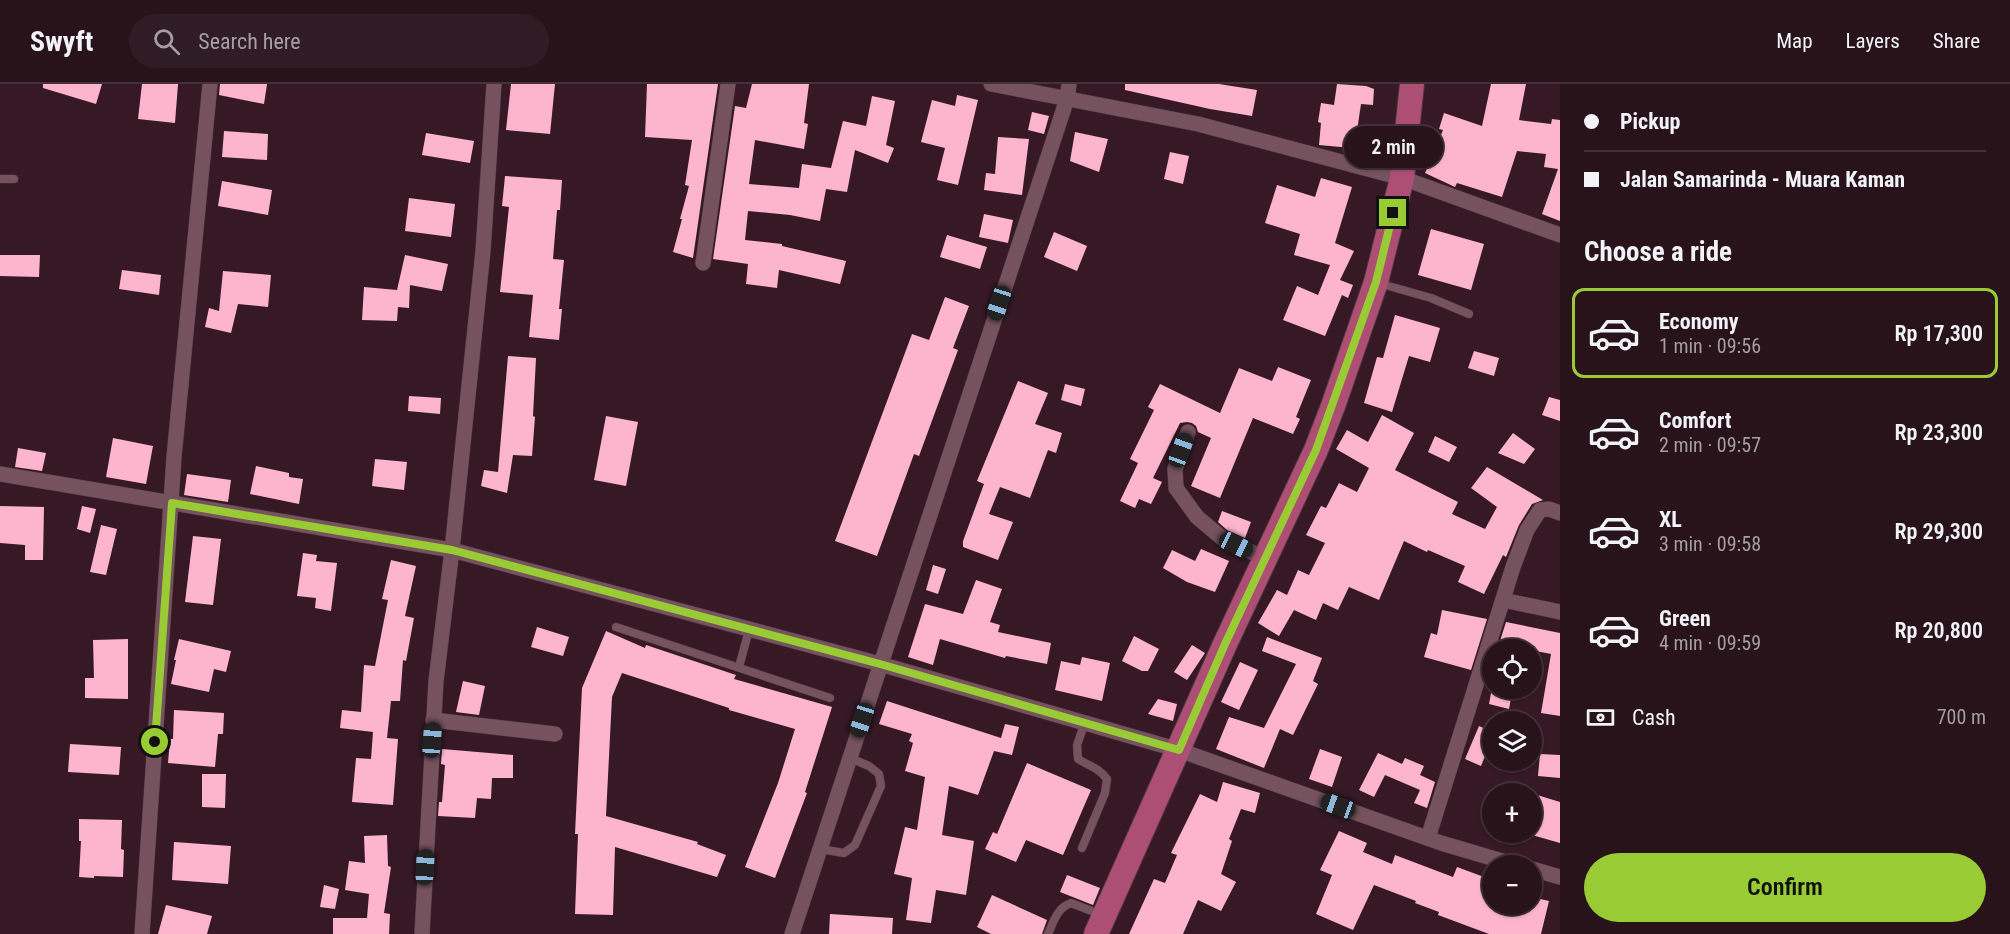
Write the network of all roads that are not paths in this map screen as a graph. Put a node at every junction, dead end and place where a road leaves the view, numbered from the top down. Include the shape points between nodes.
1 (210, 84) edge
2 (494, 84) edge
3 (728, 84) edge
4 (990, 84) edge
5 (1412, 84) edge
6 (1068, 92) edge
7 (1402, 178) junction
8 (0, 179) edge
9 (14, 179) dead end
10 (1560, 236) edge
11 (703, 263) dead end
12 (1376, 282) junction
13 (1469, 314) dead end
14 (1188, 432) dead end
15 (0, 474) edge
16 (172, 503) junction
17 (1560, 513) edge
18 (452, 550) junction
19 (1266, 559) junction
20 (1503, 600) junction
21 (1560, 612) edge
22 (616, 627) dead end
23 (749, 630) junction
24 (880, 664) junction
25 (738, 667) junction
26 (830, 698) dead end
27 (433, 720) junction
28 (1085, 723) junction
29 (555, 734) dead end
30 (1179, 750) junction
31 (849, 758) junction
32 (1428, 838) junction
33 (1082, 848) dead end
34 (820, 849) junction
35 (1483, 855) edge
36 (1542, 872) edge
37 (1560, 877) edge
38 (1100, 925) edge
39 (142, 934) edge
40 (422, 934) edge
41 (792, 934) edge
42 (1048, 934) edge

1 - 16 street
2 - 18 street via 483,251
3 - 11 street
4 - 6 street
5 - 7 main road
6 - 7 street
6 - 24 street
7 - 10 street
7 - 12 main road
8 - 9 lane
12 - 13 lane
12 - 19 main road via 1316,450
14 - 19 street via 1175,469 1176,488 1197,517 1222,538
15 - 16 street
16 - 18 street
16 - 39 street
17 - 20 street via 1543,509 1537,514 1520,548
18 - 23 street
18 - 27 street
19 - 30 main road
20 - 21 street
20 - 32 street
22 - 25 lane
23 - 24 street
23 - 25 lane
24 - 28 street
24 - 31 street
25 - 26 lane
27 - 29 street
27 - 40 street
28 - 30 street
28 - 33 lane via 1077,746 1078,759 1101,770 1107,779
30 - 32 street
30 - 38 main road
31 - 34 street
31 - 34 lane via 879,774 881,786 855,845 844,853
32 - 35 street
34 - 41 street
36 - 37 street
38 - 42 lane via 1071,903 1060,909

